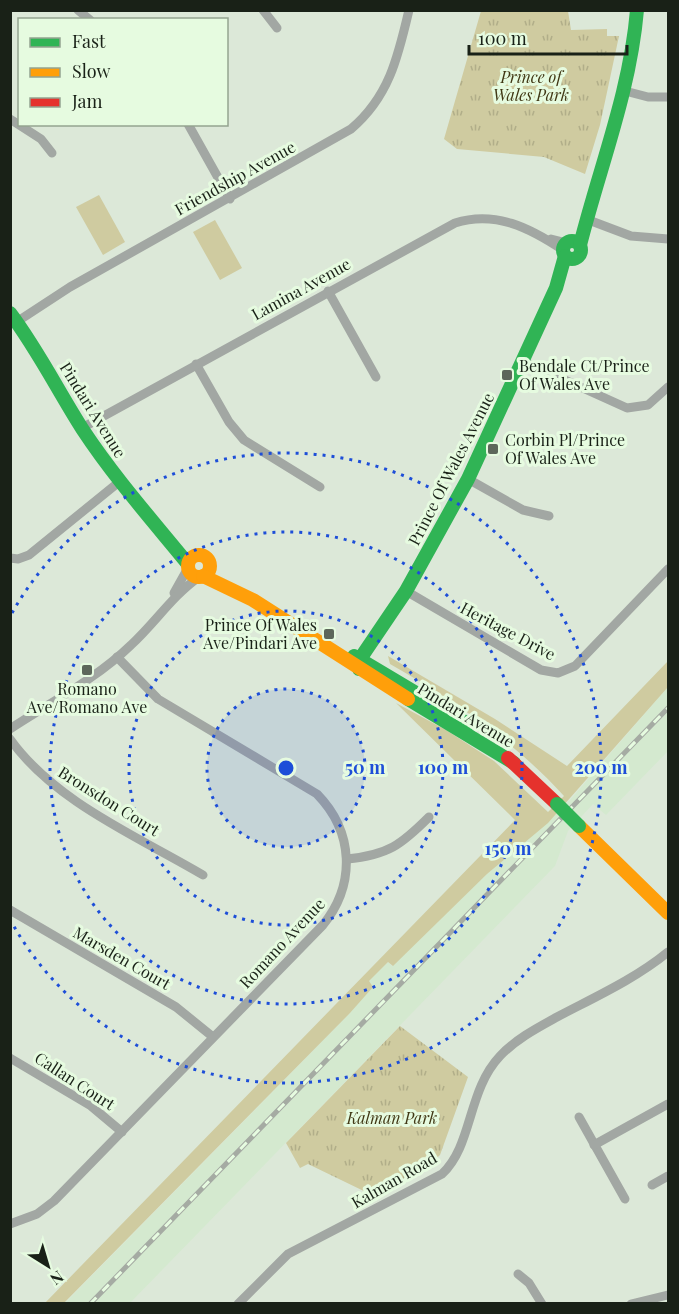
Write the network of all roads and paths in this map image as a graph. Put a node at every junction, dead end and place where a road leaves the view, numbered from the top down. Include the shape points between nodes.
1 (263, 10) edge
2 (409, 10) edge
3 (637, 10) edge
4 (277, 28) dead end
5 (625, 91) junction
6 (669, 97) edge
7 (21, 126) edge
8 (189, 126) edge
9 (52, 153) dead end
10 (230, 199) junction
11 (586, 219) junction
12 (669, 239) edge
13 (570, 249) junction
14 (328, 291) junction
15 (14, 317) edge
16 (523, 361) junction
17 (196, 364) junction
18 (376, 377) dead end
19 (669, 387) edge
20 (82, 428) junction
21 (468, 479) junction
22 (119, 482) junction
23 (320, 487) dead end
24 (549, 516) dead end
25 (10, 558) edge
26 (198, 568) junction
27 (669, 569) edge
28 (406, 591) junction
29 (117, 657) junction
30 (362, 663) junction
31 (10, 729) edge
32 (10, 739) edge
33 (429, 817) dead end
34 (348, 859) junction
35 (203, 875) dead end
36 (10, 910) edge
37 (669, 913) edge
38 (669, 952) edge
39 (669, 960) edge
40 (642, 972) junction
41 (213, 1037) junction
42 (10, 1058) edge
43 (669, 1104) edge
44 (579, 1117) dead end
45 (122, 1132) junction
46 (594, 1145) junction
47 (669, 1176) edge
48 (652, 1185) dead end
49 (625, 1199) dead end
50 (10, 1224) edge
51 (518, 1274) dead end
52 (669, 1295) edge
53 (238, 1304) edge
54 (542, 1304) edge
55 (632, 1304) edge

1 - 4 street
2 - 10 street, Friendship Avenue via 392,75 385,91 362,120 338,138
3 - 5 street, Prince Of Wales Avenue
5 - 6 street
5 - 11 street, Prince Of Wales Avenue
7 - 9 street via 41,139
8 - 10 street
10 - 15 street, Friendship Avenue
11 - 12 street via 631,236
11 - 13 street, Prince Of Wales Avenue
13 - 14 street, Lamina Avenue via 499,219 464,220
13 - 16 street, Prince Of Wales Avenue
14 - 17 street, Lamina Avenue
14 - 18 street
15 - 20 street, Pindari Avenue
16 - 19 street via 627,408 648,405
16 - 21 street, Prince Of Wales Avenue
17 - 20 street, Lamina Avenue
17 - 23 street via 229,422 244,440
20 - 22 street, Pindari Avenue
21 - 24 street via 524,510
21 - 28 street, Prince Of Wales Avenue
22 - 25 street via 29,555
22 - 26 street, Pindari Avenue
26 - 29 street via 142,635
26 - 30 street, Pindari Avenue
27 - 28 street, Heritage Drive via 575,666 558,673 541,670
28 - 30 street, Prince Of Wales Avenue
29 - 31 street
29 - 34 street, Romano Avenue via 158,699 317,794 337,820
30 - 37 street, Pindari Avenue, bridge via 514,763
32 - 35 street, Bronsdon Court via 31,766 58,789
33 - 34 street via 390,850
34 - 41 street, Romano Avenue via 342,894 330,916
36 - 41 street, Marsden Court via 176,1007
38 - 40 street, Kalman Road
39 - 40 street, Kalman Road
40 - 53 street, Kalman Road via 540,1027 504,1052 478,1088 455,1160 442,1174 288,1254
41 - 45 street, Romano Avenue
42 - 45 street, Callan Court via 81,1100
43 - 46 street
44 - 46 street
45 - 50 street, Romano Avenue via 45,1208
46 - 49 street
47 - 48 street
51 - 54 street
52 - 55 street

